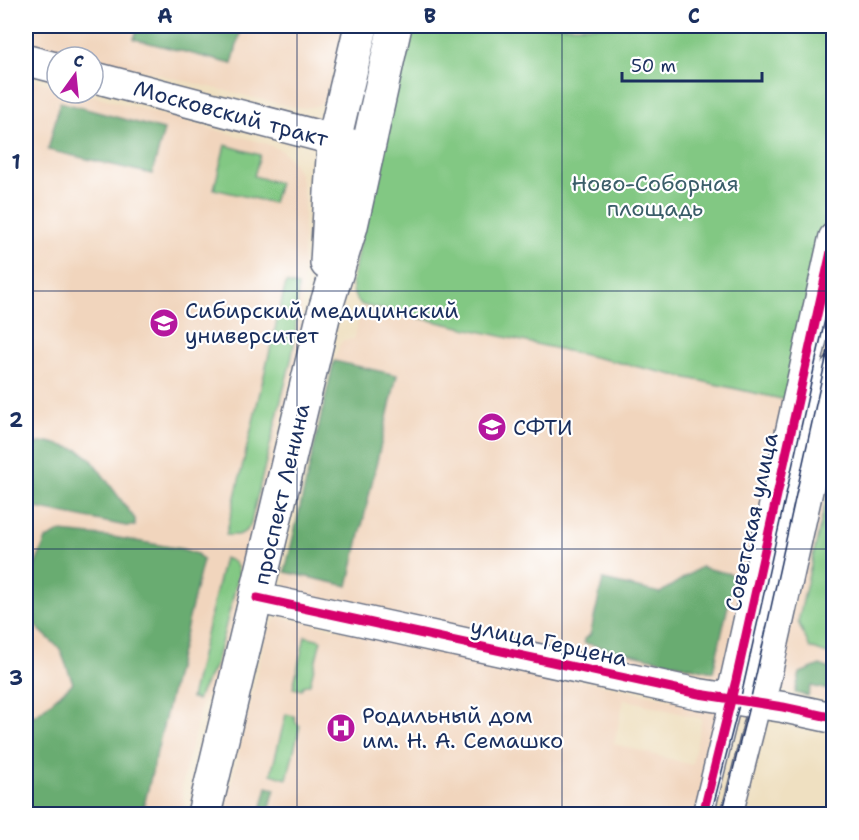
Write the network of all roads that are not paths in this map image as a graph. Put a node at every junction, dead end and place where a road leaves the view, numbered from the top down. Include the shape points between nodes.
1 (362, 26) edge
2 (395, 26) edge
3 (26, 60) edge
4 (45, 65) edge
5 (105, 80) edge
6 (334, 140) junction
7 (369, 149) junction
8 (834, 238) edge
9 (324, 313) junction
10 (834, 372) edge
11 (256, 598) junction
12 (745, 701) junction
13 (834, 718) edge
14 (204, 814) edge
15 (703, 814) edge
16 (732, 814) edge

1 - 6 main road, проспект Ленина
2 - 7 main road, проспект Ленина
3 - 4 street
5 - 6 street, Московский тракт
6 - 7 street, Московский тракт
6 - 9 main road, проспект Ленина
7 - 9 main road, проспект Ленина via 351,226
8 - 12 street, Советская улица
9 - 11 main road, проспект Ленина
10 - 12 street, Советская улица
11 - 12 street, улица Герцена
11 - 14 main road, проспект Ленина
12 - 13 street, улица Герцена
12 - 15 street, Советская улица
12 - 16 street, Советская улица

